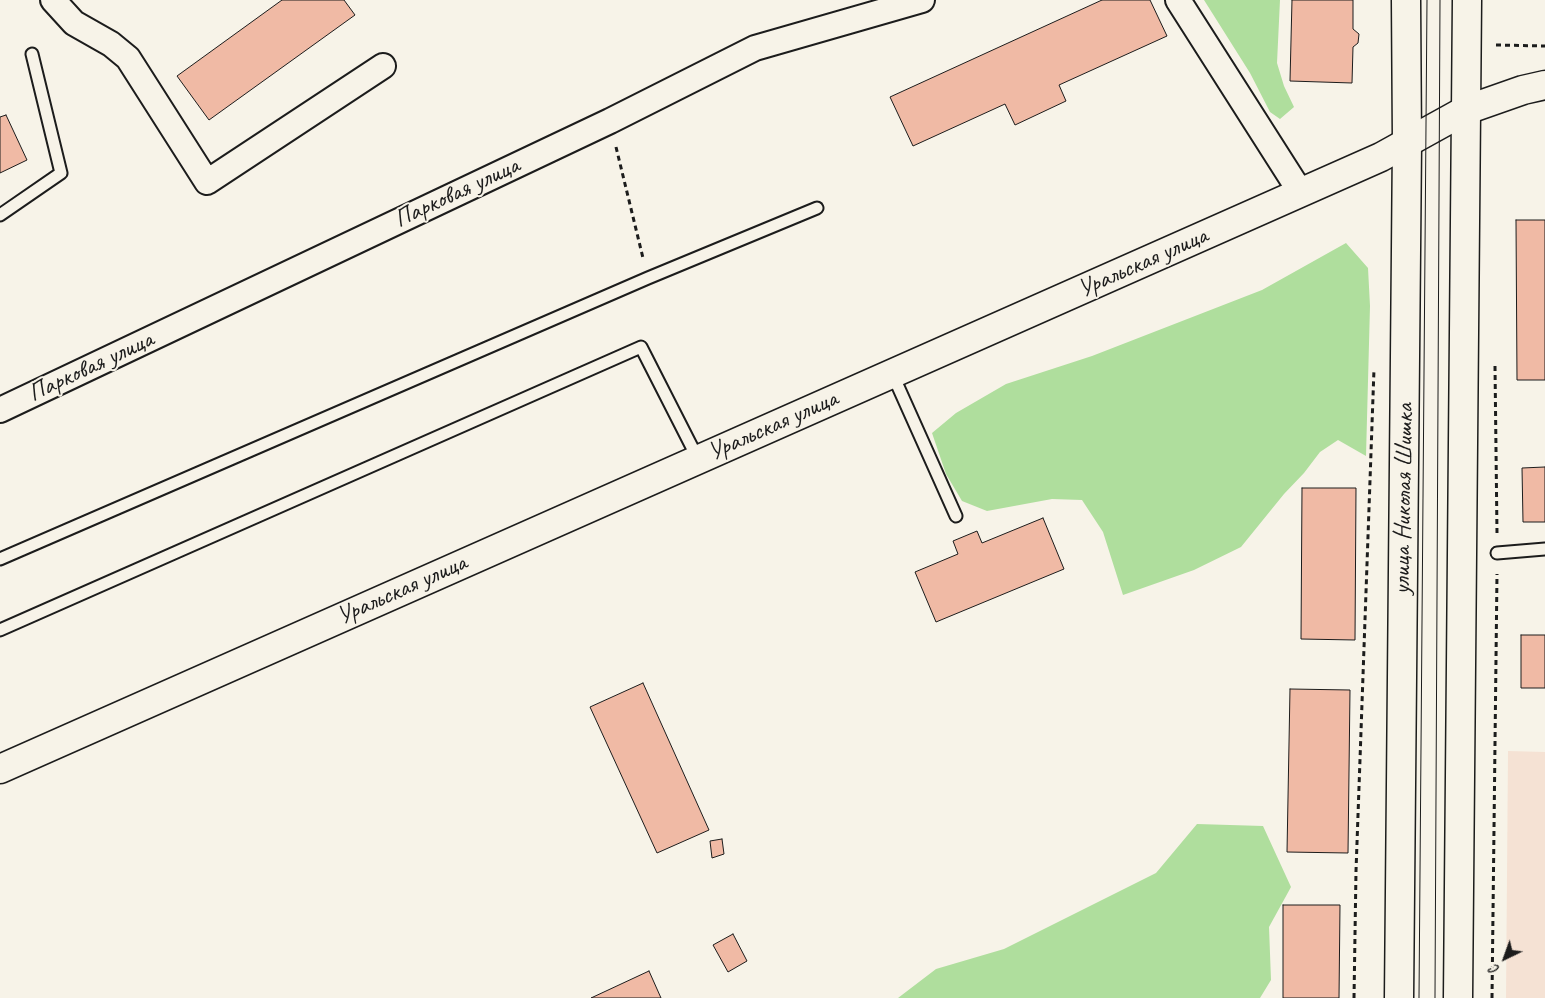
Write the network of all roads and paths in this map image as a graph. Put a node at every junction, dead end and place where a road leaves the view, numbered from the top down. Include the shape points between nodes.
1 (53, 0) edge
2 (922, 0) edge
3 (1178, 0) edge
4 (1406, 0) edge
5 (1467, 0) edge
6 (1494, 45) dead end
7 (1545, 46) edge
8 (32, 54) dead end
9 (383, 66) dead end
10 (1545, 85) edge
11 (1466, 110) junction
12 (610, 121) junction
13 (1407, 144) junction
14 (1301, 193) junction
15 (818, 208) dead end
16 (0, 214) edge
17 (648, 278) junction
18 (1374, 365) dead end
19 (892, 373) junction
20 (0, 410) edge
21 (698, 459) junction
22 (956, 516) dead end
23 (1545, 549) edge
24 (1497, 553) dead end
25 (0, 559) edge
26 (0, 630) edge
27 (0, 769) edge
28 (1354, 998) edge
29 (1400, 998) edge
30 (1458, 998) edge

1 - 9 street via 74,23 111,44 128,58 207,182
2 - 12 street, Парковая улица via 755,48
3 - 14 street
4 - 13 main road, улица Николая Шишка
5 - 11 main road
6 - 7 path
8 - 16 lane via 61,173
10 - 11 main road, Уральская улица
11 - 13 main road, Уральская улица
11 - 30 main road
12 - 17 path
12 - 20 street, Парковая улица
13 - 14 main road, Уральская улица
13 - 29 main road, улица Николая Шишка
14 - 19 main road, Уральская улица
15 - 17 lane
17 - 25 lane
18 - 28 path via 1356,851
19 - 21 main road, Уральская улица
19 - 22 lane
21 - 26 lane via 641,347
21 - 27 main road, Уральская улица
23 - 24 lane

